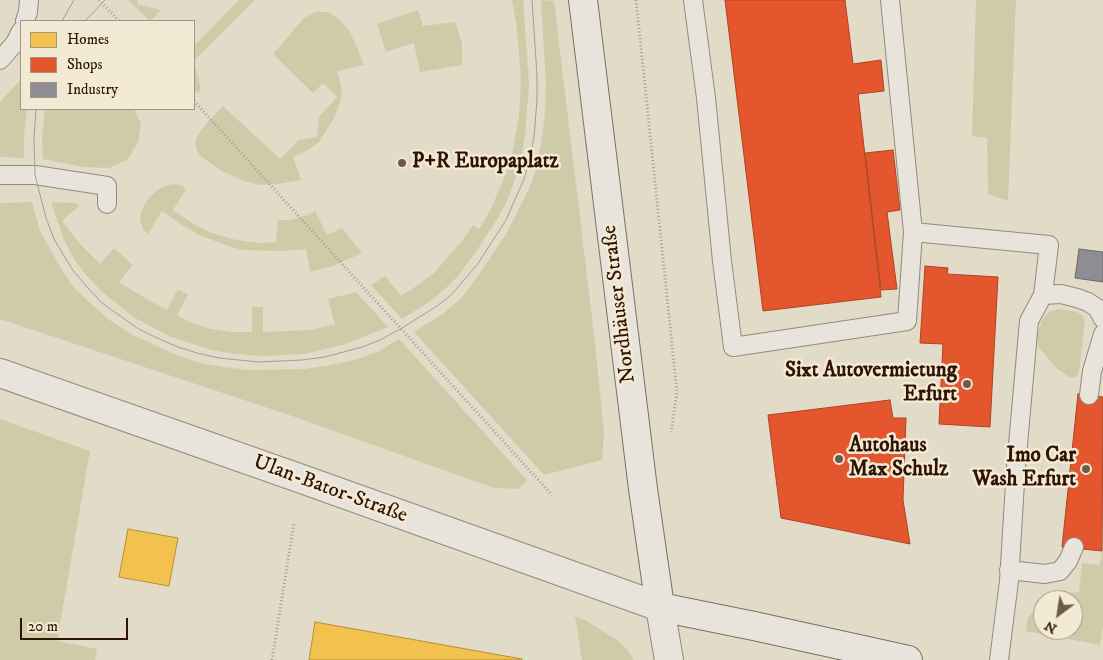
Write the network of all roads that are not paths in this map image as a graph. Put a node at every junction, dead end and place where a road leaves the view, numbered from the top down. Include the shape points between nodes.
1 (29, 0) edge
2 (583, 0) edge
3 (693, 0) edge
4 (890, 0) edge
5 (25, 20) edge
6 (20, 33) edge
7 (0, 60) edge
8 (0, 175) edge
9 (107, 204) dead end
10 (913, 232) junction
11 (1043, 295) junction
12 (1103, 319) edge
13 (1103, 334) edge
14 (0, 373) edge
15 (1090, 395) dead end
16 (1074, 547) dead end
17 (1009, 570) junction
18 (660, 607) junction
19 (669, 660) edge
20 (908, 660) edge
21 (999, 660) edge

1 - 5 lane
2 - 18 main road, Nordhäuser Straße via 640,472
3 - 10 lane via 733,347 907,321
4 - 10 lane
6 - 7 lane
8 - 9 lane via 35,175 107,186
10 - 11 lane via 1049,245
11 - 12 lane via 1061,294 1088,302 1098,308
11 - 17 lane via 1029,321
13 - 15 lane via 1092,371
14 - 18 main road, Ulan-Bator-Straße
16 - 17 lane via 1060,570 1045,574
17 - 21 lane
18 - 19 main road, Nordhäuser Straße
18 - 20 main road, Ulan-Bator-Straße

